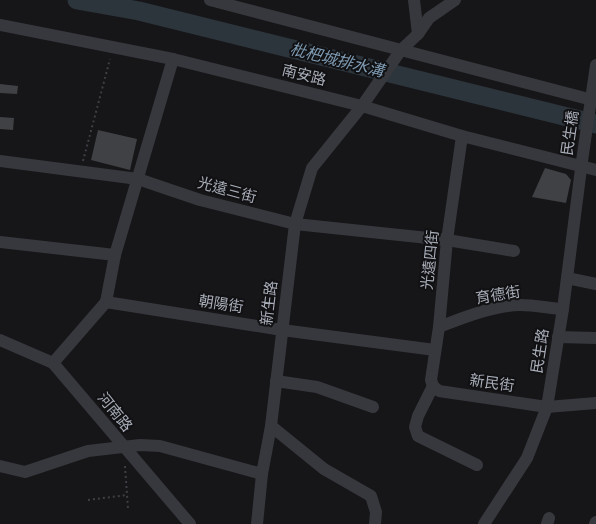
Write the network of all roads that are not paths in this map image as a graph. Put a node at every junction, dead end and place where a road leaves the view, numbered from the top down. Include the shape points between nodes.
1 (210, 0) edge
2 (414, 0) edge
3 (455, 0) edge
4 (0, 25) edge
5 (418, 34) junction
6 (398, 53) junction
7 (173, 59) junction
8 (596, 65) edge
9 (593, 102) edge
10 (362, 106) junction
11 (462, 136) junction
12 (0, 161) edge
13 (582, 164) junction
14 (596, 170) edge
15 (138, 179) junction
16 (295, 224) junction
17 (448, 240) junction
18 (0, 242) edge
19 (514, 251) dead end
20 (115, 255) junction
21 (567, 278) junction
22 (596, 284) edge
23 (106, 302) junction
24 (563, 309) junction
25 (439, 327) junction
26 (282, 330) junction
27 (558, 337) junction
28 (596, 338) edge
29 (0, 340) edge
30 (435, 350) junction
31 (53, 363) junction
32 (276, 380) junction
33 (433, 386) junction
34 (596, 403) edge
35 (547, 406) junction
36 (372, 407) dead end
37 (271, 426) junction
38 (122, 446) junction
39 (477, 465) dead end
40 (0, 466) edge
41 (262, 474) junction
42 (190, 524) edge
43 (257, 524) edge
44 (375, 524) edge
45 (484, 524) edge

1 - 6 street
2 - 5 street
3 - 5 street via 429,18
4 - 7 street, 南安路
5 - 6 street
6 - 9 street
6 - 10 street, 新生路
7 - 10 street, 南安路
7 - 15 street
8 - 9 street
9 - 13 street, 民生橋
10 - 11 street, 南安路
10 - 16 street, 新生路 via 312,168
11 - 13 street, 南安路
11 - 17 street, 光遠四街
12 - 15 street, 光遠三街
13 - 14 street, 南安路
13 - 21 street, 民生路
15 - 16 street, 光遠三街 via 200,200
15 - 20 street
16 - 17 street, 光遠三街
16 - 26 street, 新生路
17 - 19 street, 光遠三街
17 - 25 street, 光遠四街
18 - 20 street
20 - 23 street
21 - 22 street
21 - 24 street, 民生路
23 - 26 street, 朝陽街
23 - 31 street
24 - 25 street, 育德街 via 519,305 499,308
24 - 27 street, 民生路
25 - 30 street, 光遠四街
26 - 30 street, 朝陽街
26 - 32 street, 新生路
27 - 28 street
27 - 35 street, 民生路
29 - 31 street, 河南路
30 - 33 street, 光遠四街 via 431,380
31 - 38 street, 河南路
32 - 36 street via 317,386
32 - 37 street, 新生路
33 - 35 street, 新民街 via 439,391
33 - 39 street via 418,416 415,427 418,436
34 - 35 street, 新民街
35 - 45 street, 民生路 via 527,458
37 - 41 street, 新生路
37 - 44 street via 324,469 372,496 376,512
38 - 40 street via 88,451 25,472
38 - 41 street via 160,446
38 - 42 street, 河南路
41 - 43 street, 新生路

